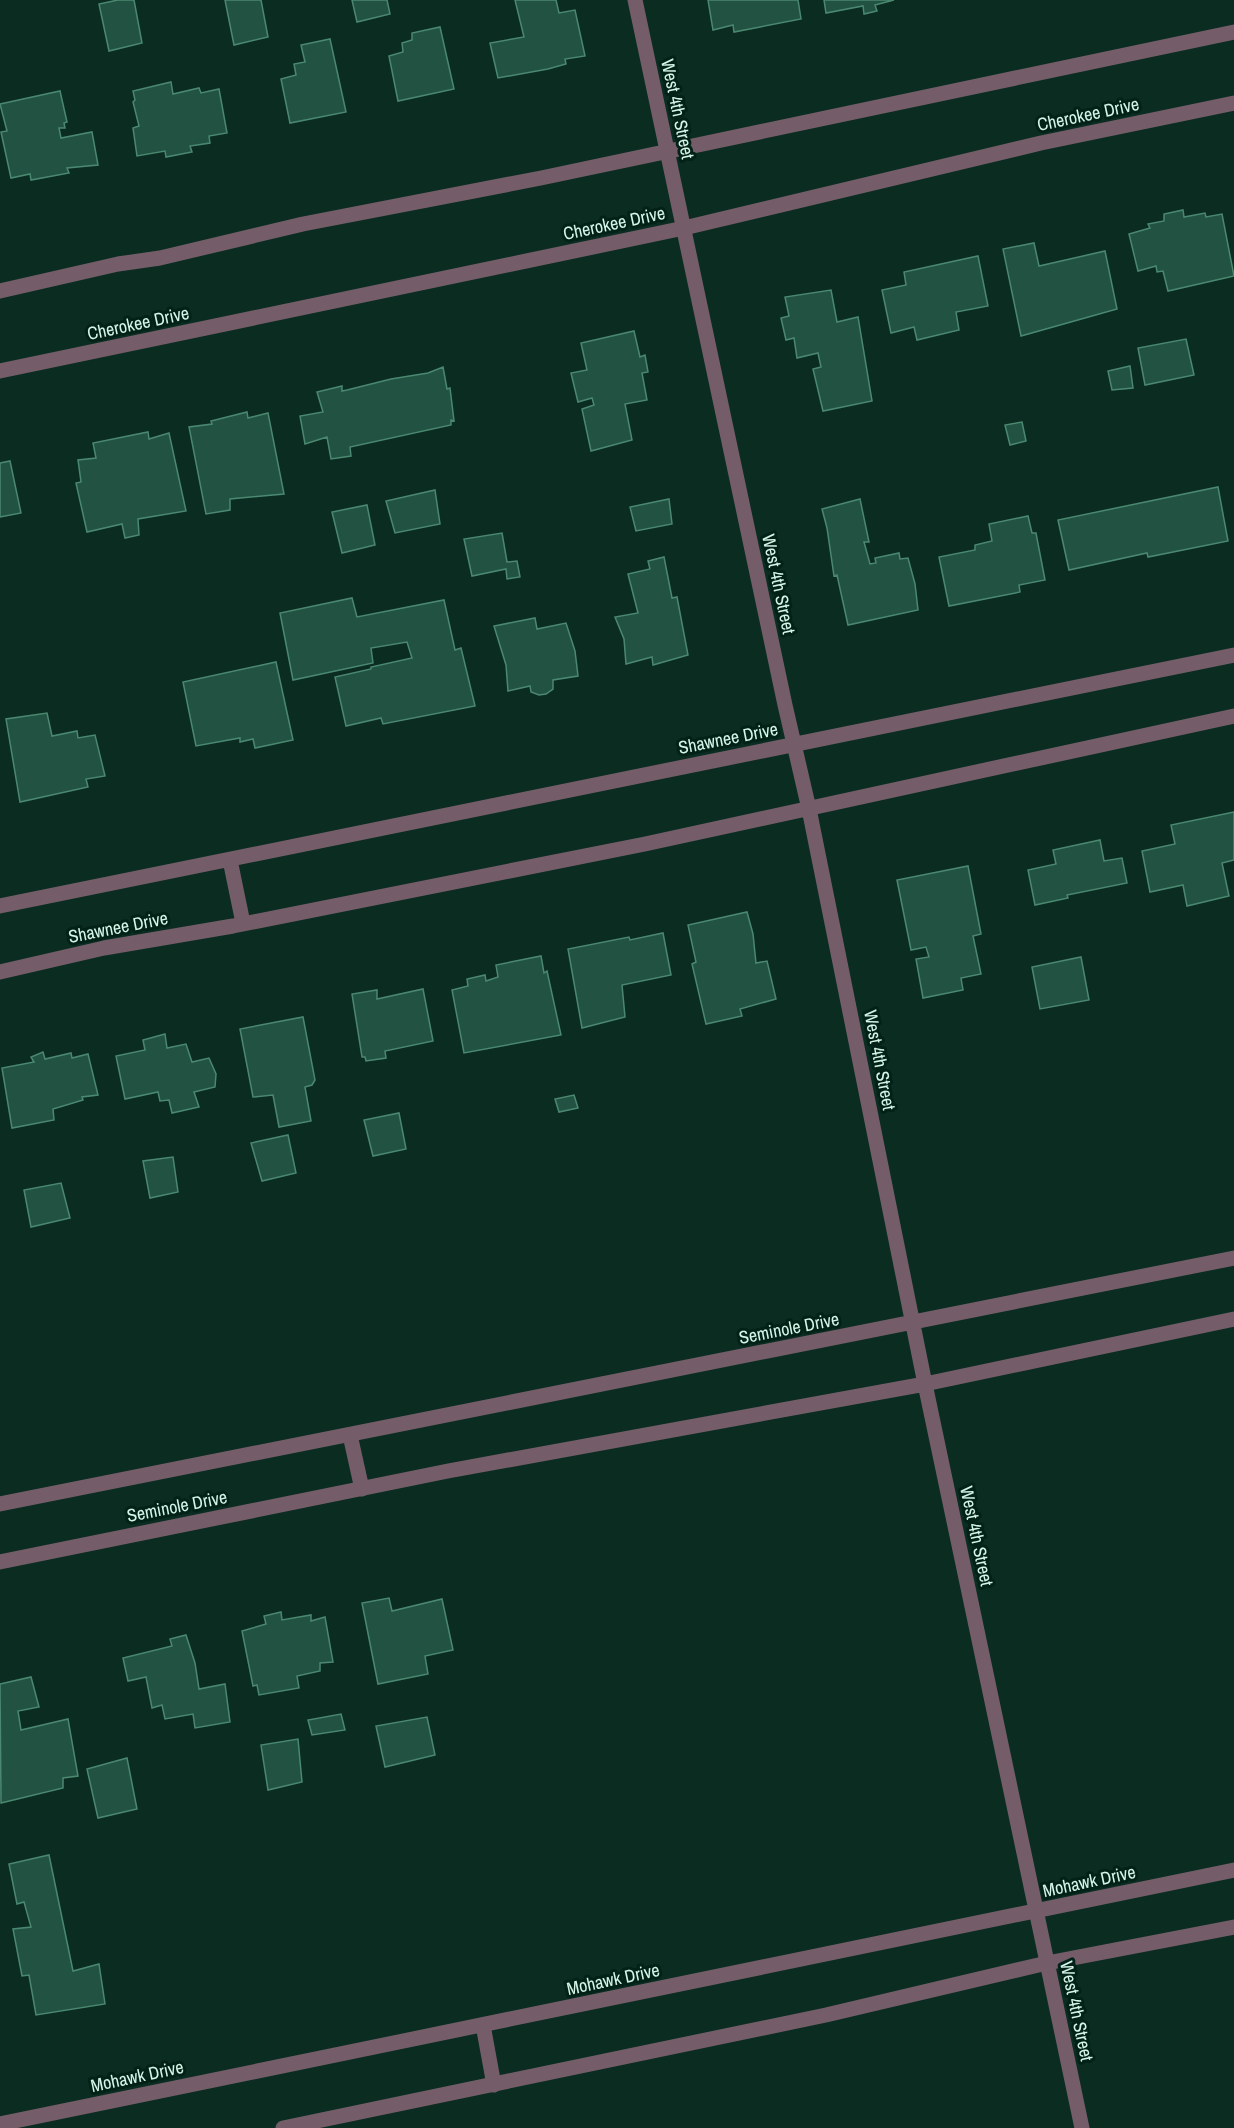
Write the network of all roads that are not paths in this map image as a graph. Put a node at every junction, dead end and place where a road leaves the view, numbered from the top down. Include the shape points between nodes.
1 (635, 0) edge
2 (1234, 32) edge
3 (1234, 103) edge
4 (667, 151) junction
5 (684, 228) junction
6 (0, 291) edge
7 (0, 371) edge
8 (1234, 655) edge
9 (1234, 716) edge
10 (794, 745) junction
11 (809, 809) junction
12 (230, 860) junction
13 (0, 906) edge
14 (243, 923) junction
15 (0, 972) edge
16 (1234, 1258) edge
17 (1234, 1319) edge
18 (913, 1323) junction
19 (925, 1384) junction
20 (350, 1435) junction
21 (362, 1489) junction
22 (0, 1504) edge
23 (0, 1562) edge
24 (1234, 1870) edge
25 (1035, 1912) junction
26 (1234, 1927) edge
27 (1047, 1963) junction
28 (483, 2025) junction
29 (494, 2085) junction
30 (0, 2124) edge
31 (283, 2128) edge
32 (1082, 2128) edge

1 - 4 street, West 4th Street
2 - 4 street
3 - 5 street, Cherokee Drive via 1041,143
4 - 5 street, West 4th Street
4 - 6 street via 303,224
5 - 7 street, Cherokee Drive
5 - 10 street, West 4th Street
8 - 10 street, Shawnee Drive
9 - 11 street, Shawnee Drive
10 - 11 street, West 4th Street
10 - 12 street, Shawnee Drive
11 - 14 street, Shawnee Drive
11 - 18 street, West 4th Street
12 - 13 street, Shawnee Drive
12 - 14 street
14 - 15 street, Shawnee Drive
16 - 18 street, Seminole Drive
17 - 19 street, Seminole Drive
18 - 19 street, West 4th Street
18 - 20 street, Seminole Drive
19 - 21 street, Seminole Drive
19 - 25 street, West 4th Street
20 - 21 street
20 - 22 street, Seminole Drive
21 - 23 street, Seminole Drive
24 - 25 street, Mohawk Drive
25 - 27 street, West 4th Street
25 - 28 street, Mohawk Drive
26 - 27 street
27 - 29 street via 826,2015
27 - 32 street, West 4th Street
28 - 29 street
28 - 30 street, Mohawk Drive
29 - 31 street

